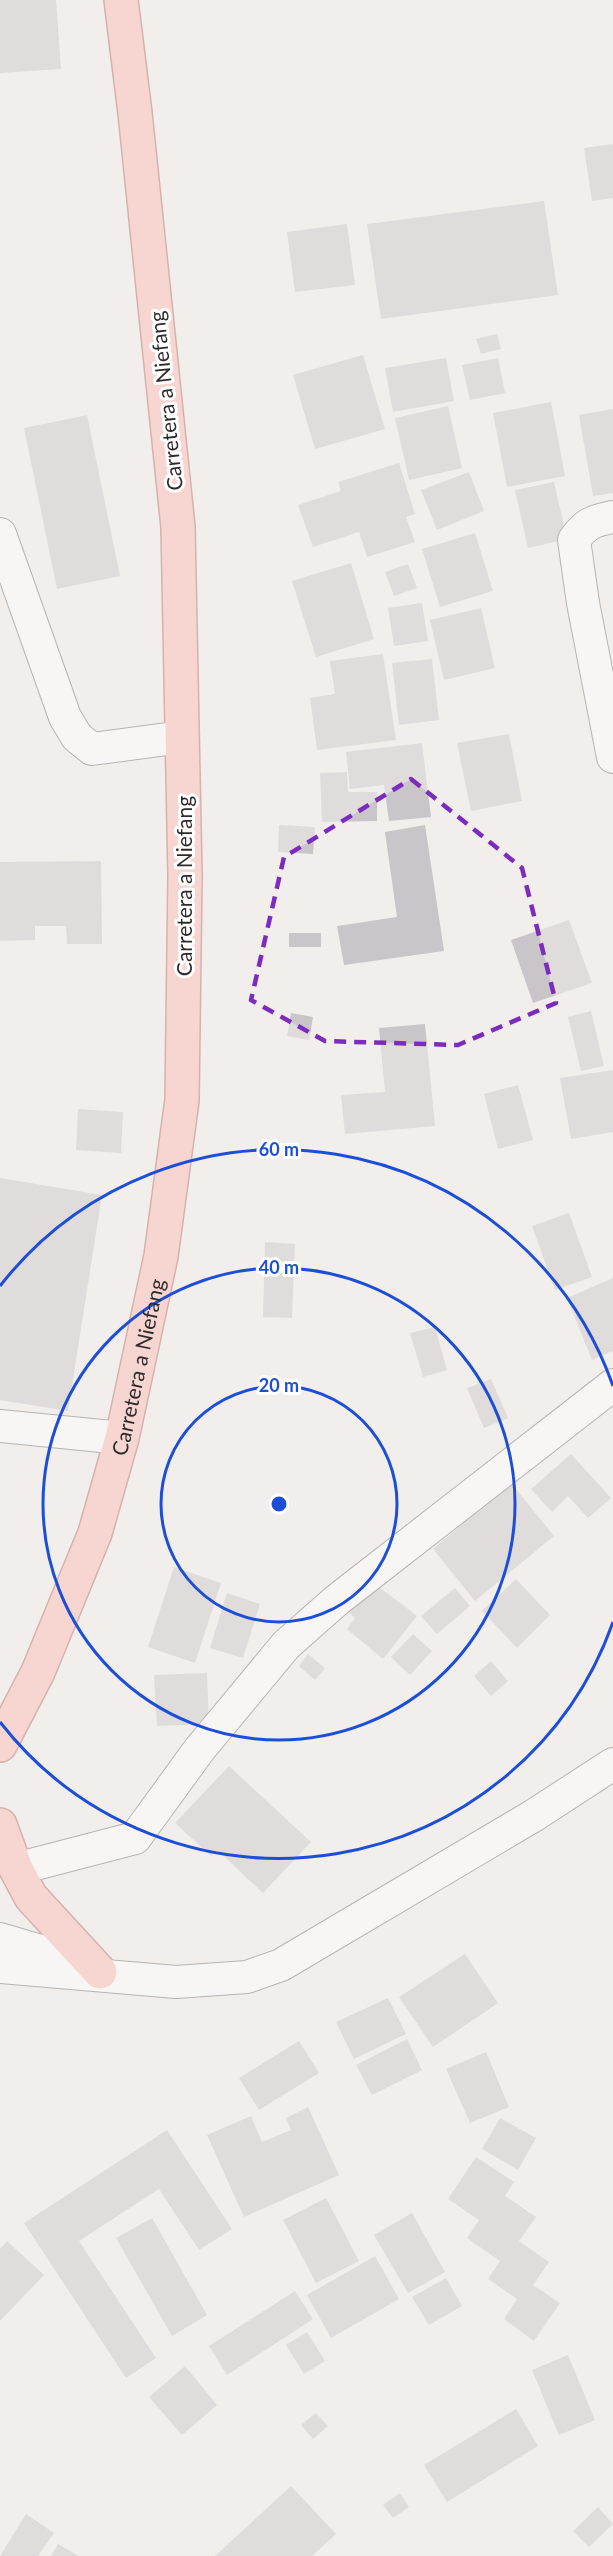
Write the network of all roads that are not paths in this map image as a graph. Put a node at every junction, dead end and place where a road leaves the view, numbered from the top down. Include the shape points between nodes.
1 (121, 0) edge
2 (613, 517) edge
3 (0, 534) edge
4 (182, 737) junction
5 (613, 758) edge
6 (613, 1384) edge
7 (0, 1425) edge
8 (122, 1438) junction
9 (0, 1745) edge
10 (613, 1764) edge
11 (0, 1825) edge
12 (16, 1869) junction
13 (0, 1939) edge
14 (0, 1967) edge
15 (109, 1975) junction

1 - 4 main road, Carretera a Niefang via 178,527
2 - 5 street via 592,521 574,540
3 - 4 street via 65,717 77,737 92,749
4 - 8 main road, Carretera a Niefang via 182,1100 162,1256
6 - 12 street via 346,1593 286,1645 199,1750 135,1838
7 - 8 street
8 - 9 main road, Carretera a Niefang via 96,1533 38,1672
10 - 15 street via 533,1816 281,1965 247,1977 209,1981
11 - 12 main road
12 - 15 main road via 31,1897
13 - 15 street
14 - 15 street

